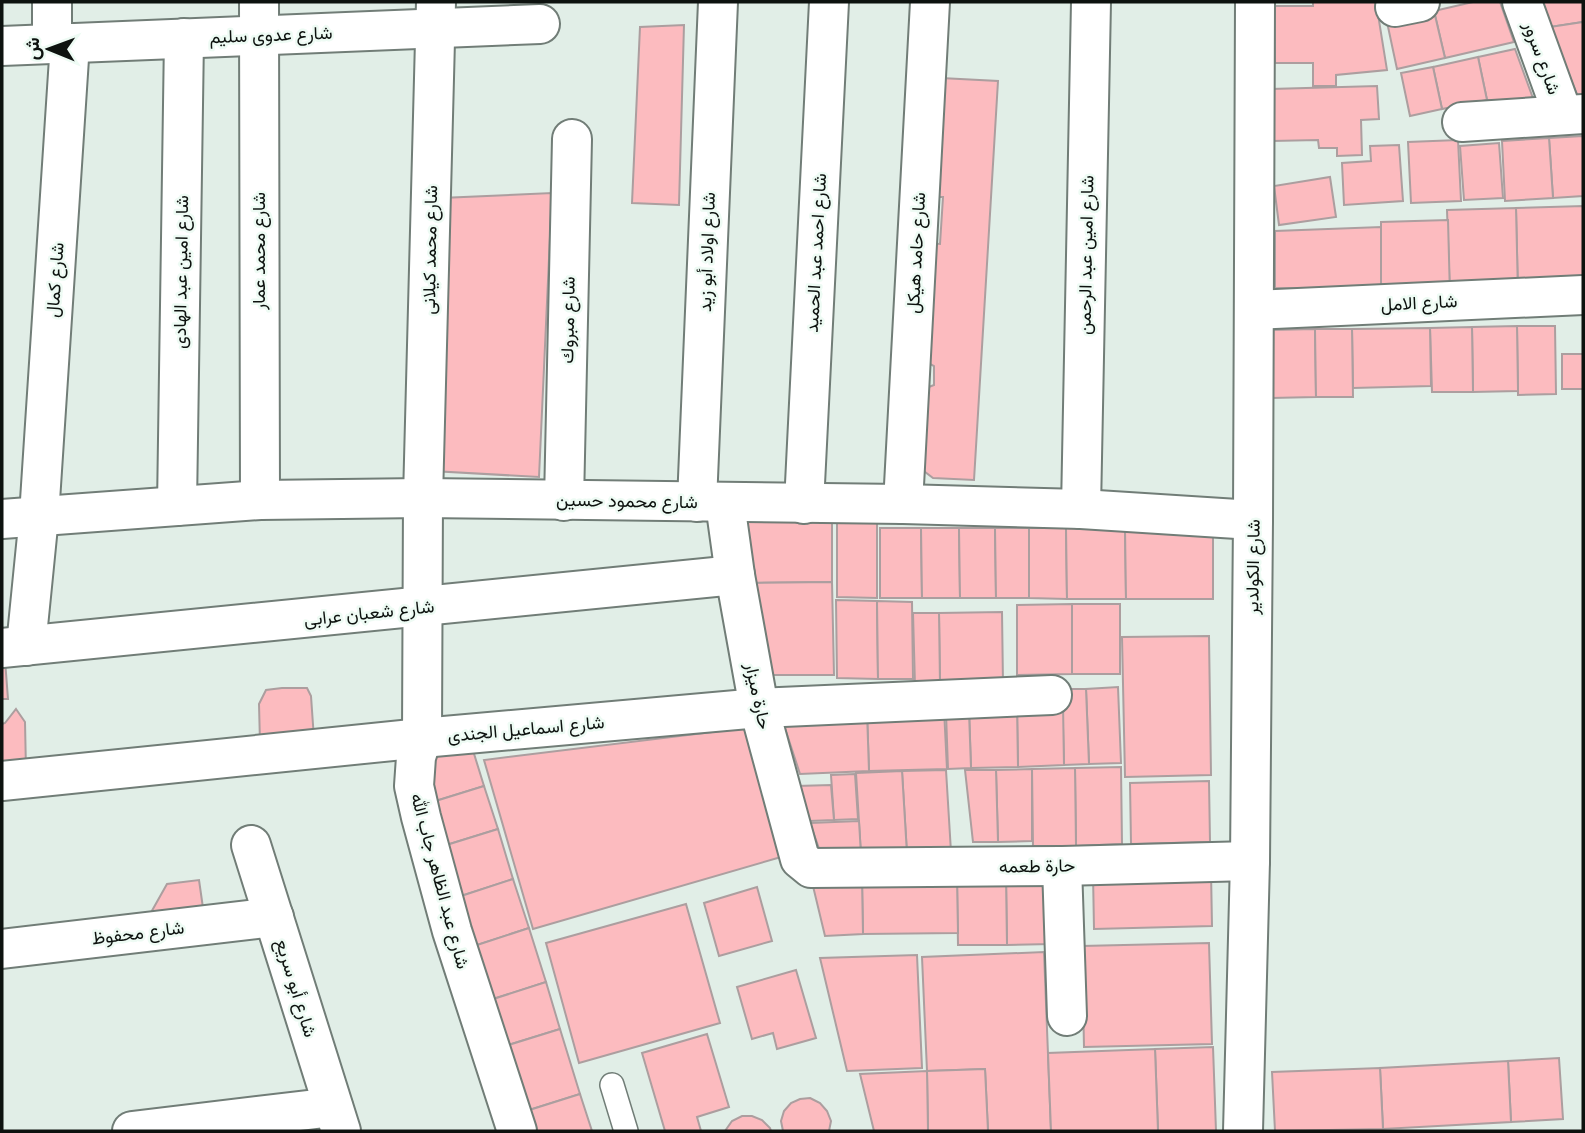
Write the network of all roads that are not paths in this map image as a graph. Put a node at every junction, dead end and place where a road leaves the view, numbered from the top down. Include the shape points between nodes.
1 (52, 2) edge
2 (718, 2) edge
3 (828, 2) edge
4 (930, 2) edge
5 (1091, 2) edge
6 (1255, 2) edge
7 (1522, 2) edge
8 (436, 15) edge
9 (259, 19) edge
10 (540, 24) dead end
11 (184, 38) junction
12 (61, 44) junction
13 (2, 46) edge
14 (1573, 114) edge
15 (1462, 122) dead end
16 (572, 139) dead end
17 (1583, 295) edge
18 (1254, 310) junction
19 (423, 498) junction
20 (260, 500) junction
21 (564, 501) junction
22 (711, 502) junction
23 (804, 504) junction
24 (903, 504) junction
25 (177, 506) junction
26 (1081, 509) junction
27 (39, 516) junction
28 (2, 519) edge
29 (1253, 520) junction
30 (735, 575) junction
31 (423, 608) junction
32 (14, 647) edge
33 (1052, 695) dead end
34 (759, 708) junction
35 (422, 738) junction
36 (2, 781) edge
37 (251, 845) dead end
38 (1250, 861) junction
39 (1062, 866) junction
40 (823, 869) joint
41 (274, 917) junction
42 (2, 949) edge
43 (1067, 1016) dead end
44 (611, 1085) dead end
45 (337, 1119) edge
46 (132, 1131) edge
47 (517, 1131) edge
48 (626, 1131) edge
49 (1243, 1131) edge

1 - 12 street, شارع كمال
2 - 22 street, شارع اولاد أبو زيد
3 - 23 street, شارع احمد عبد الحميد
4 - 24 street, شارع حامد هيكل
5 - 26 street, شارع امين عبد الرحمن
6 - 18 street, شارع الكولدير
7 - 14 street, شارع سرور
8 - 9 street, شارع عدوى سليم
8 - 10 street, شارع عدوى سليم
8 - 19 street, شارع محمد كيلانى
9 - 11 street, شارع عدوى سليم
9 - 20 street, شارع محمد عمار
11 - 12 street, شارع عدوى سليم
11 - 25 street, شارع امين عبد الهادى
12 - 13 street, شارع عدوى سليم
12 - 27 street, شارع كمال
14 - 15 street
16 - 21 street, شارع مبروك
17 - 18 street, شارع الامل
18 - 29 street, شارع الكولدير
19 - 20 street, شارع محمود حسين
19 - 21 street, شارع محمود حسين
19 - 31 street, شارع عبد الظاهر جاب الله
20 - 25 street, شارع محمود حسين
21 - 22 street, شارع محمود حسين
22 - 23 street, شارع محمود حسين
22 - 30 street, حارة ميزار
23 - 24 street, شارع محمود حسين
24 - 26 street, شارع محمود حسين
25 - 27 street, شارع محمود حسين
26 - 29 street, شارع محمود حسين
27 - 28 street, شارع محمود حسين
27 - 32 street, شارع كمال
29 - 38 street, شارع الكولدير
30 - 31 street, شارع شعبان عرابى
30 - 34 street, حارة ميزار
31 - 32 street, شارع شعبان عرابى
31 - 35 street, شارع عبد الظاهر جاب الله
33 - 34 street, شارع اسماعيل الجندى
34 - 35 street, شارع اسماعيل الجندى
34 - 40 street, حارة ميزار via 800,859 811,868
35 - 36 street, شارع اسماعيل الجندى
35 - 47 street, شارع عبد الظاهر جاب الله via 414,786 421,817 452,931
37 - 41 street, شارع أبو سريع
38 - 39 street, حارة طعمه
38 - 49 street, شارع الكولدير
39 - 40 street, حارة طعمه
39 - 43 street
41 - 42 street, شارع محفوظ
41 - 45 street, شارع أبو سريع
44 - 48 lane
45 - 46 street

